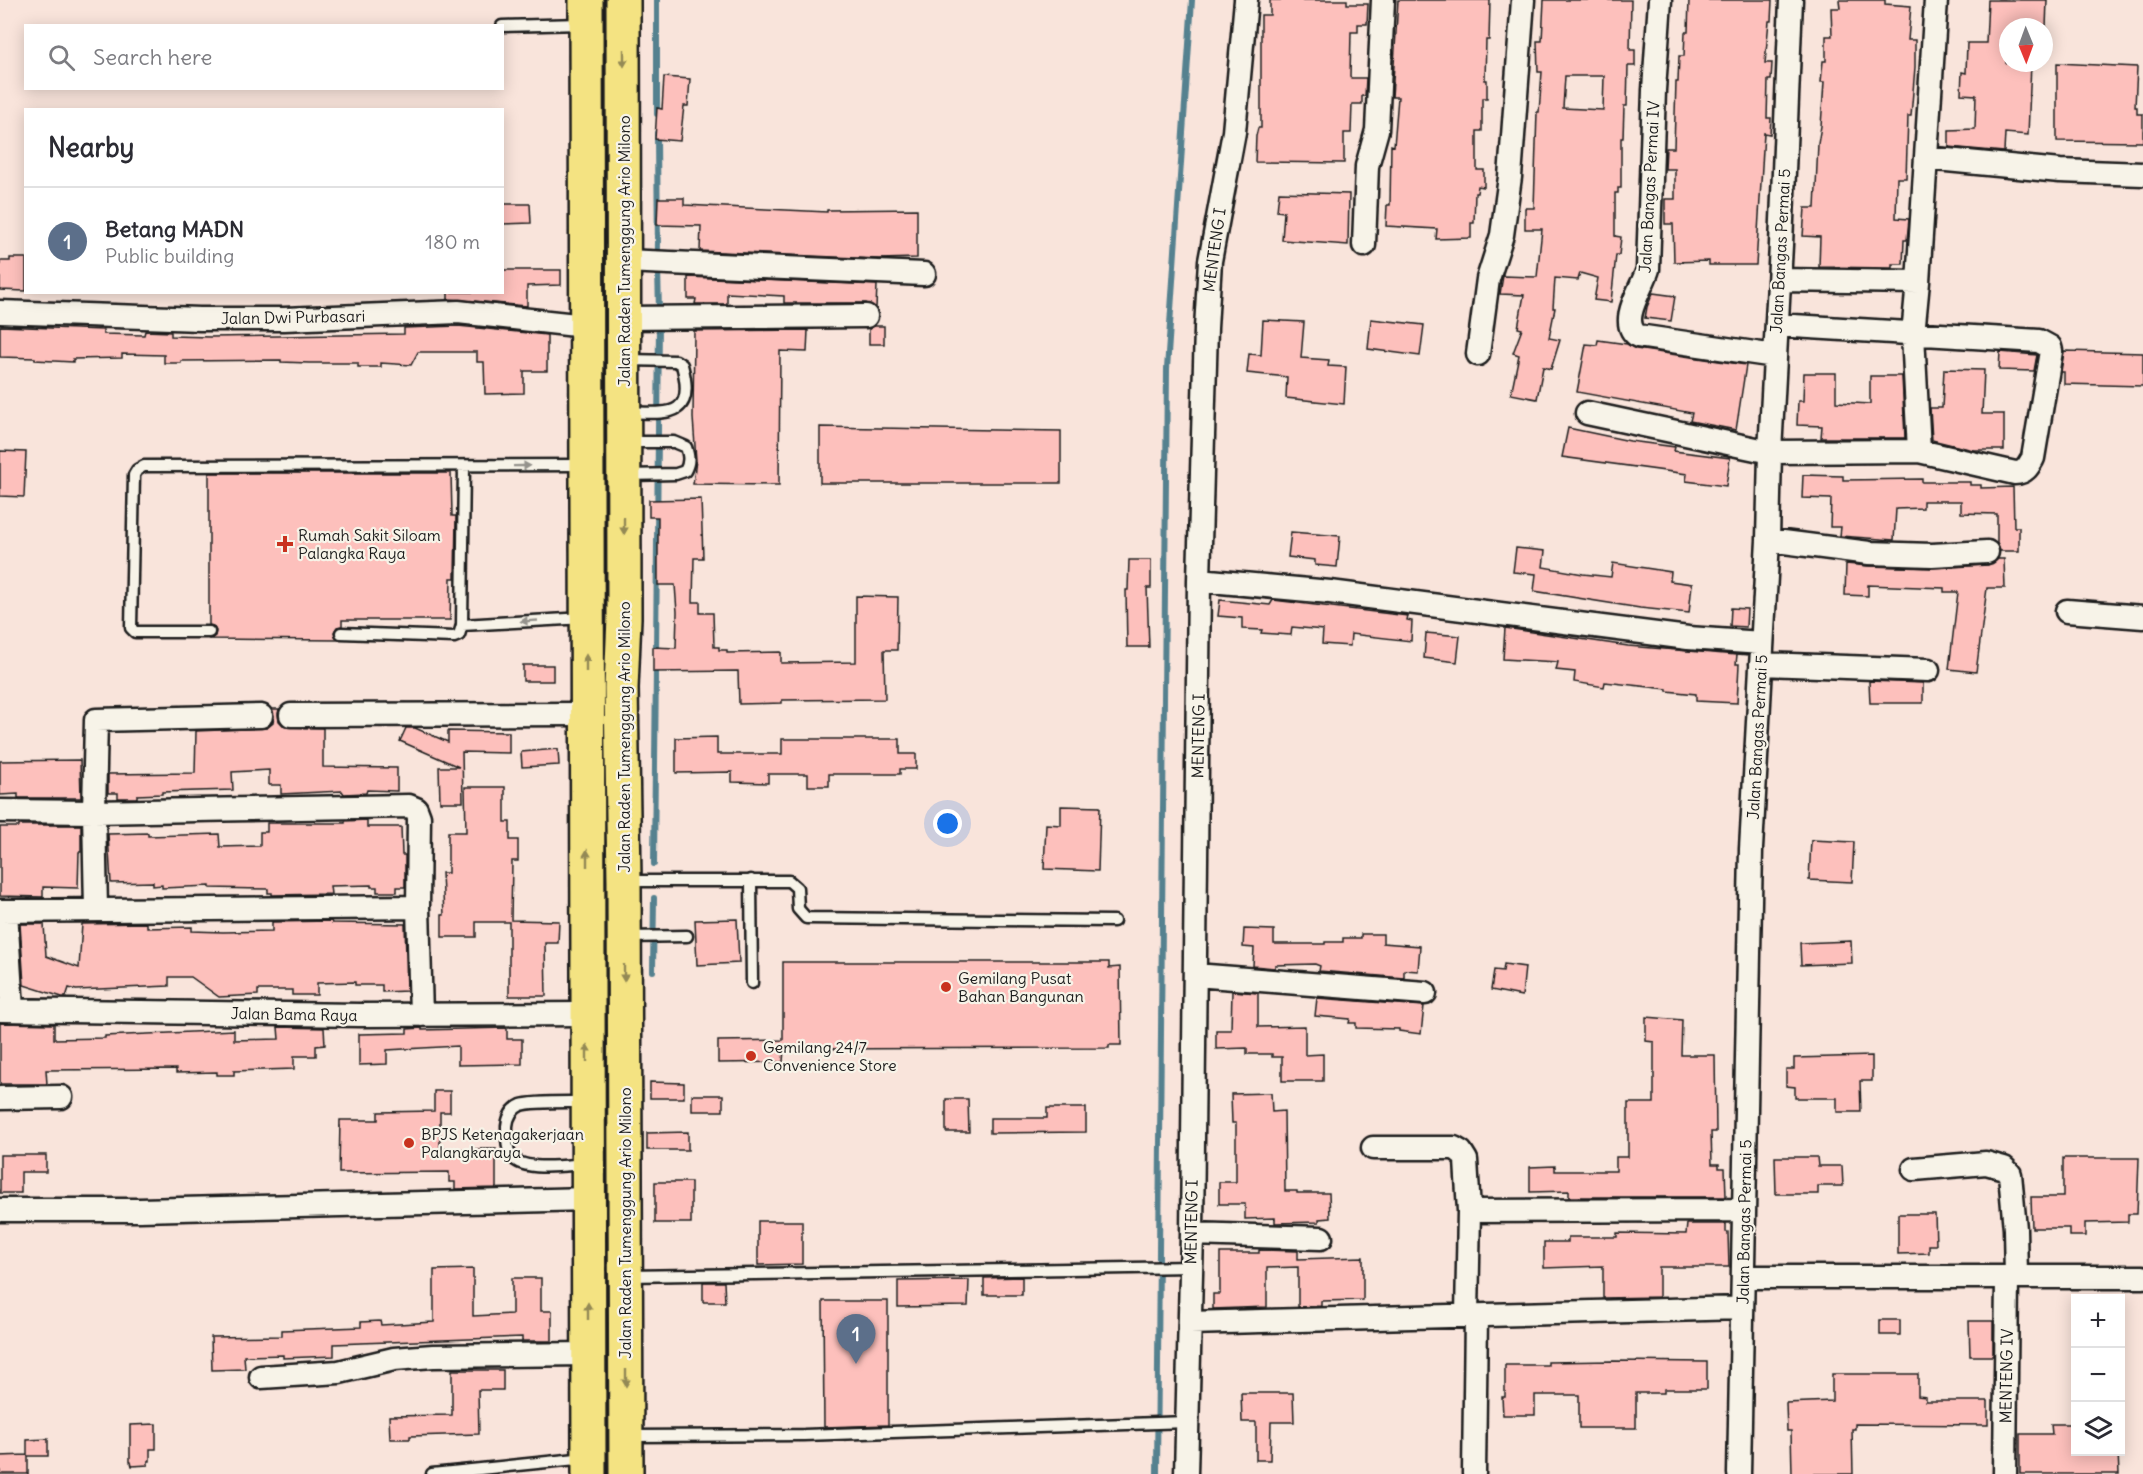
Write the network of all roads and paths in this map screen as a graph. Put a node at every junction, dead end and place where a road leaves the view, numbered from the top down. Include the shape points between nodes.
1 (623, 0) edge
2 (1245, 0) edge
3 (1383, 0) edge
4 (1523, 0) edge
5 (1660, 0) edge
6 (1791, 0) edge
7 (1936, 0) edge
8 (586, 12) edge
9 (504, 26) edge
10 (1926, 158) junction
11 (2143, 174) edge
12 (1364, 245) dead end
13 (624, 261) junction
14 (924, 274) dead end
15 (1779, 279) junction
16 (1918, 282) junction
17 (0, 312) edge
18 (866, 316) dead end
19 (624, 318) junction
20 (1777, 325) junction
21 (585, 326) junction
22 (1912, 334) junction
23 (1478, 354) dead end
24 (1775, 356) junction
25 (624, 359) junction
26 (1587, 413) dead end
27 (624, 427) junction
28 (1919, 451) junction
29 (1770, 452) junction
30 (586, 465) junction
31 (464, 466) junction
32 (624, 476) junction
33 (1768, 540) junction
34 (1988, 552) dead end
35 (1199, 580) junction
36 (2067, 611) dead end
37 (2143, 617) edge
38 (587, 618) junction
39 (624, 618) junction
40 (462, 625) junction
41 (209, 632) dead end
42 (341, 633) dead end
43 (1761, 653) junction
44 (1928, 670) dead end
45 (586, 714) junction
46 (291, 715) dead end
47 (261, 716) dead end
48 (0, 811) edge
49 (94, 812) junction
50 (751, 880) junction
51 (624, 881) junction
52 (418, 907) junction
53 (96, 909) junction
54 (3, 911) edge
55 (1114, 921) dead end
56 (687, 936) dead end
57 (624, 938) junction
58 (1195, 975) junction
59 (752, 983) dead end
60 (1425, 993) dead end
61 (6, 1010) edge
62 (587, 1014) junction
63 (421, 1015) junction
64 (61, 1097) dead end
65 (0, 1098) edge
66 (588, 1102) junction
67 (1373, 1148) dead end
68 (588, 1164) junction
69 (1914, 1168) dead end
70 (588, 1199) junction
71 (0, 1210) edge
72 (1744, 1210) junction
73 (1469, 1211) junction
74 (1192, 1234) junction
75 (1321, 1238) dead end
76 (1191, 1267) junction
77 (626, 1276) junction
78 (1743, 1277) junction
79 (2011, 1277) junction
80 (2143, 1277) edge
81 (1742, 1308) junction
82 (1472, 1315) junction
83 (1190, 1323) junction
84 (588, 1354) junction
85 (261, 1377) dead end
86 (1178, 1422) junction
87 (626, 1436) junction
88 (589, 1466) edge
89 (432, 1474) edge
90 (626, 1474) edge
91 (1186, 1474) edge
92 (1474, 1474) edge
93 (1739, 1474) edge
94 (2005, 1474) edge

1 -> 13 highway, Jalan Raden Tumenggung Ario Milono
2 - 35 street, MENTENG I via 1234,132 1209,275
3 - 12 street via 1377,130 1367,166
4 - 23 street via 1510,177 1502,235 1488,279
5 - 24 street, Jalan Bangas Permai IV via 1648,269 1636,296 1629,328 1638,336
6 - 15 street, Jalan Bangas Permai 5
7 - 10 street
8 - 9 lane
8 - 21 highway
10 - 11 street via 2060,171
10 - 16 street
13 - 14 street
13 - 19 highway, Jalan Raden Tumenggung Ario Milono
15 - 16 street
15 - 20 street, Jalan Bangas Permai 5
16 - 22 street
17 - 21 street, Jalan Dwi Purbasari via 200,319 458,312
18 - 19 street
19 - 25 highway, Jalan Raden Tumenggung Ario Milono
20 - 22 street
20 - 24 street, Jalan Bangas Permai 5
21 - 30 highway
22 - 28 street
22 - 28 street via 2038,341 2050,346 2051,351 2029,467 2015,473
24 - 29 street, Jalan Bangas Permai 5
25 - 27 highway, Jalan Raden Tumenggung Ario Milono
25 - 27 lane via 676,361 682,365 686,379 685,400 678,409 658,412
26 - 29 street
27 - 32 highway, Jalan Raden Tumenggung Ario Milono
27 - 32 lane via 686,447 689,455 685,471 676,474
28 - 29 street
29 - 33 street, Jalan Bangas Permai 5
31 -> 30 lane
30 - 38 highway
31 - 40 lane
31 - 41 lane via 144,466 137,470 131,628 135,632
32 -> 39 highway, Jalan Raden Tumenggung Ario Milono
33 - 34 street via 1869,553
33 - 43 street, Jalan Bangas Permai 5
35 - 43 street via 1329,592 1688,638
35 - 58 street, MENTENG I
36 - 37 street
38 - 39 highway
38 -> 40 lane
45 -> 38 highway
39 - 51 highway, Jalan Raden Tumenggung Ario Milono
40 - 42 lane via 459,635 454,637
43 - 44 street
43 - 72 street, Jalan Bangas Permai 5 via 1751,849
45 - 46 street
62 -> 45 highway
47 - 49 street via 96,720
48 - 49 street
49 - 52 street via 409,806 416,809 419,817
49 - 53 street
50 - 51 lane
50 - 55 lane via 789,881 796,888 798,909 806,918
50 - 59 lane
51 - 57 highway, Jalan Raden Tumenggung Ario Milono
52 - 53 street
52 - 63 street
53 - 54 street
54 - 61 street
56 - 57 lane
57 -> 77 highway, Jalan Raden Tumenggung Ario Milono
58 - 60 street
58 - 74 street, MENTENG I
61 - 63 street, Jalan Bama Raya
62 - 63 street, Jalan Bama Raya
66 -> 62 highway
64 - 65 street
66 - 68 highway
66 - 68 lane via 523,1104 512,1110 507,1119 507,1142 517,1163
67 - 73 street via 1454,1148 1461,1152 1466,1160
68 - 70 highway
69 - 79 street, MENTENG IV via 1986,1163 2010,1174 2015,1229
70 - 71 street
84 -> 70 highway
72 - 73 street
72 - 78 street, Jalan Bangas Permai 5
73 - 82 street
74 - 75 street
74 - 76 street, MENTENG I
76 - 77 lane
76 - 83 street, MENTENG I
77 -> 87 highway, Jalan Raden Tumenggung Ario Milono
78 - 79 street
78 - 81 street, Jalan Bangas Permai 5
79 - 80 street
79 - 94 street, MENTENG IV
81 - 82 street
81 - 93 street, Jalan Bangas Permai 5
82 - 83 street
82 - 92 street
83 - 86 street, MENTENG I
84 - 85 street via 433,1356 394,1359 339,1372
84 - 88 highway
86 - 87 lane via 804,1435
86 - 91 street, MENTENG I
87 - 90 highway, Jalan Raden Tumenggung Ario Milono
88 - 89 lane

